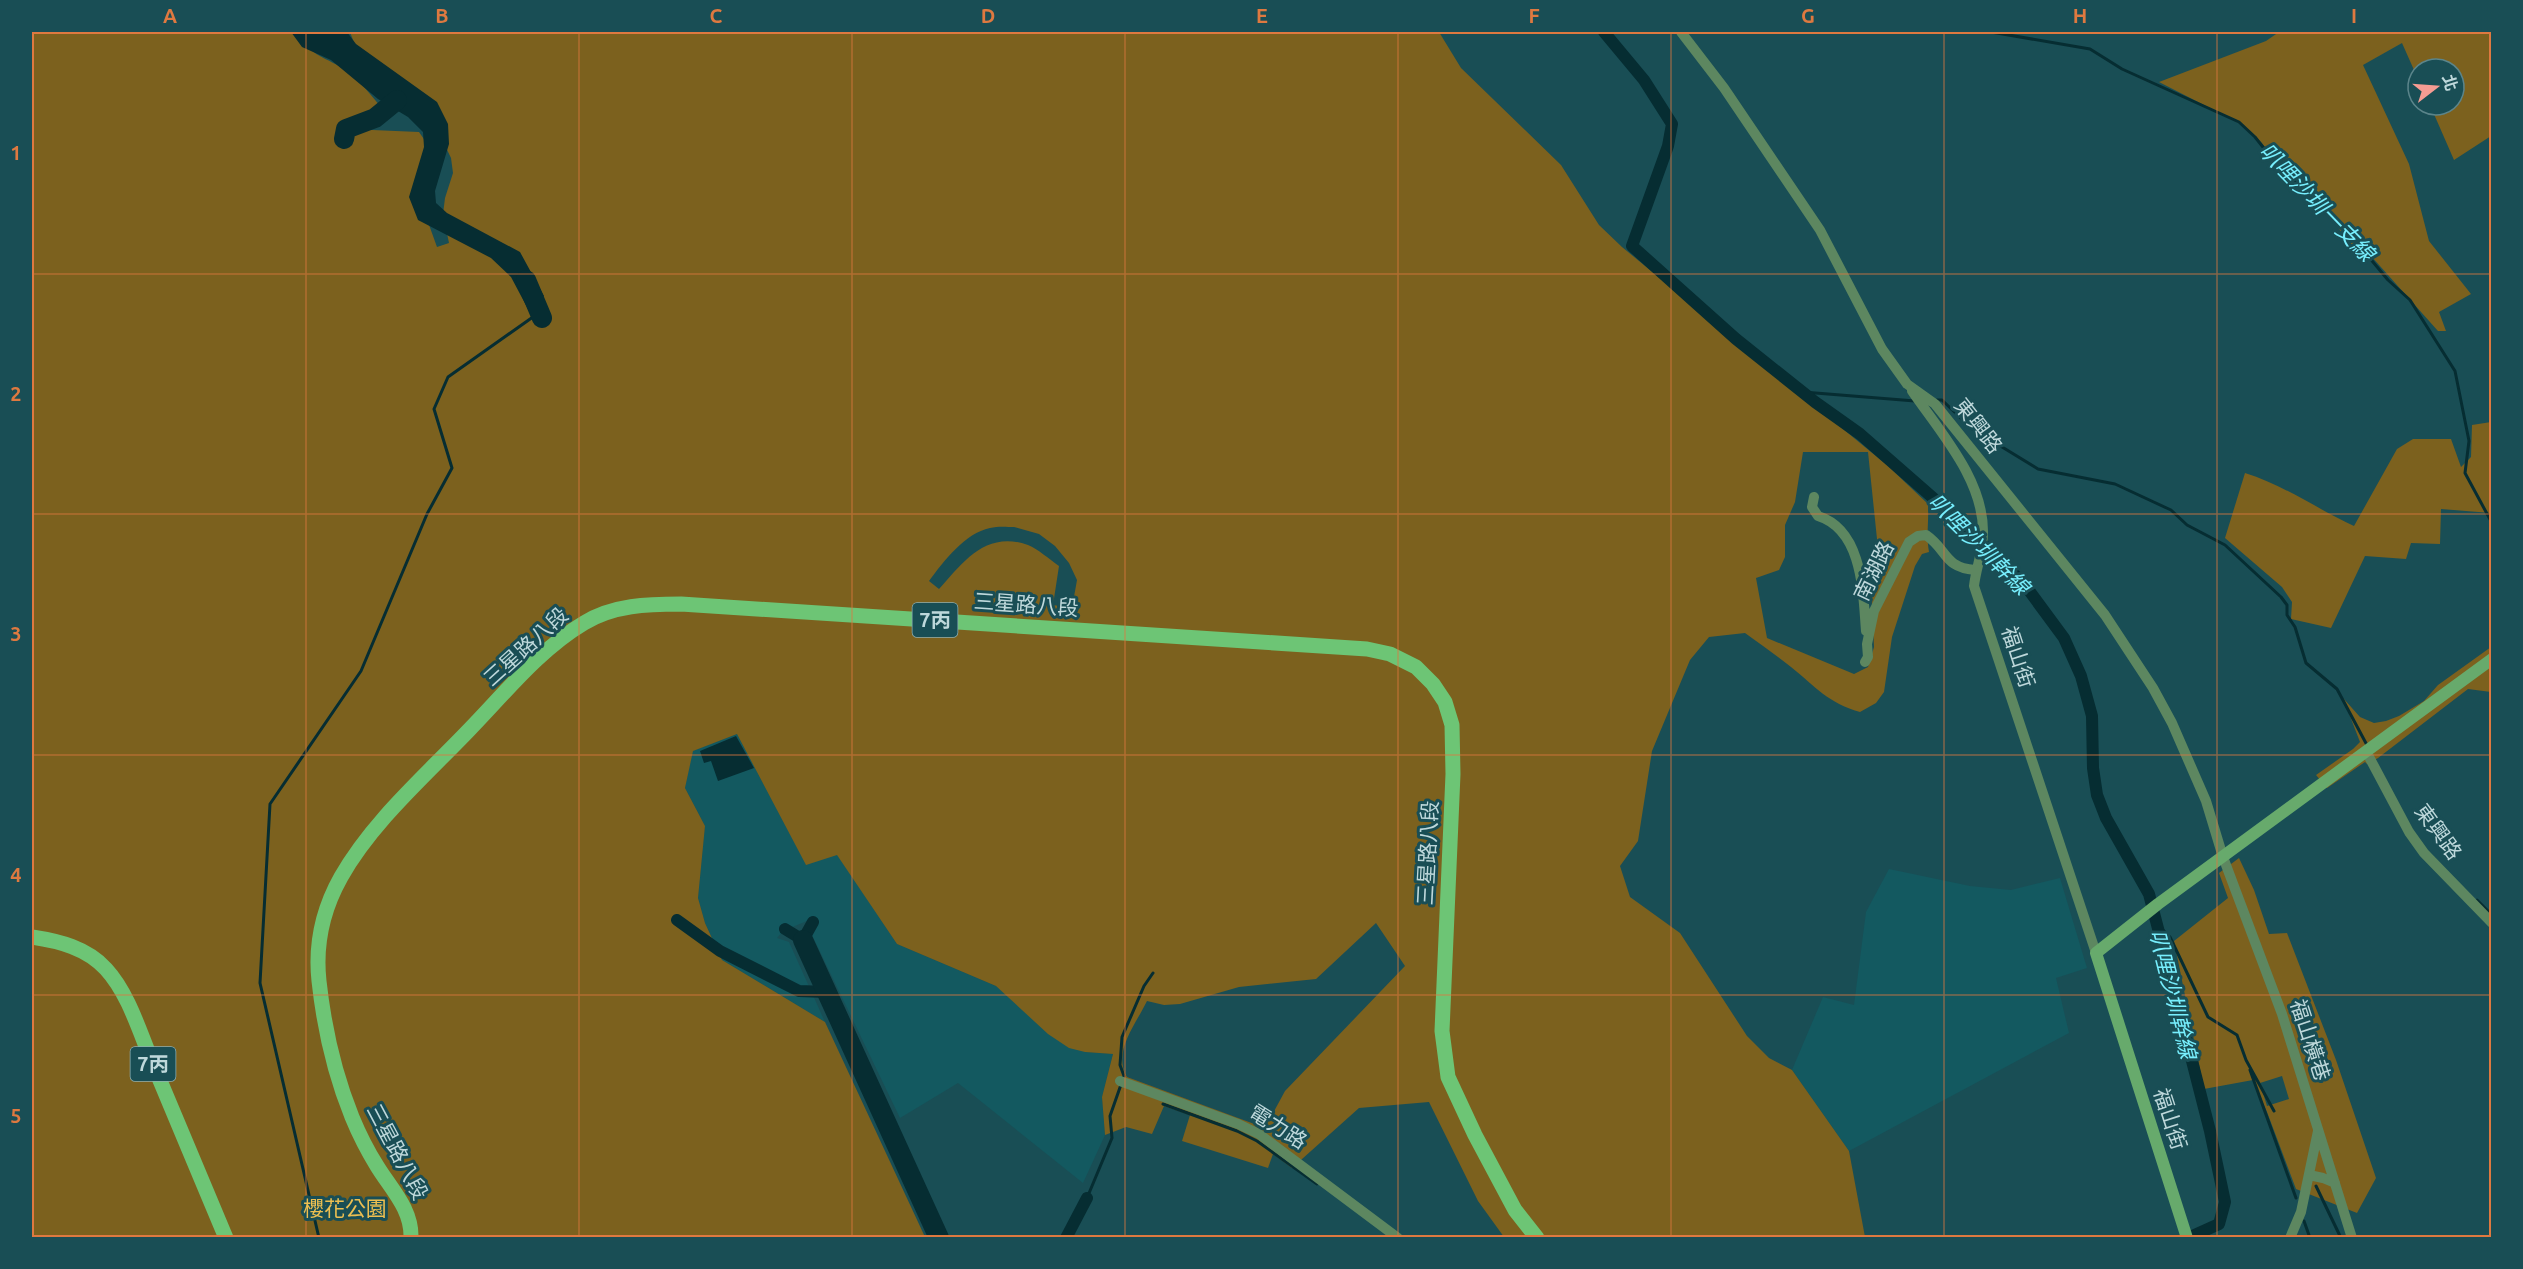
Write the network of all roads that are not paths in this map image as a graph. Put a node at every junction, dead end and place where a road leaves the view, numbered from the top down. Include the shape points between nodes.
1 (1682, 32) edge
2 (1908, 384) junction
3 (1814, 497) dead end
4 (1975, 570) junction
5 (1867, 644) junction
6 (2492, 659) edge
7 (1865, 662) dead end
8 (2367, 753) junction
9 (2223, 857) junction
10 (2492, 923) edge
11 (32, 937) edge
12 (2096, 953) junction
13 (1119, 1081) dead end
14 (2318, 1130) junction
15 (2308, 1175) junction
16 (2335, 1183) junction
17 (2186, 1233) edge
18 (226, 1238) edge
19 (411, 1238) edge
20 (1398, 1238) edge
21 (1537, 1238) edge
22 (2290, 1238) edge
23 (2352, 1238) edge

1 - 2 street, 東興路 via 1789,182 1841,268 1882,349
2 - 4 street, 福山街 via 1966,473 1982,514 1982,551
2 - 9 street, 東興路 via 1935,404 2125,642 2172,723 2206,801
3 - 5 street via 1812,507 1818,516 1838,527 1851,546 1862,580
4 - 5 street, 南湖路 via 1963,569 1947,560 1935,541 1926,535 1909,542 1874,610
4 - 12 street, 福山街 via 1974,586
5 - 7 street, 南湖路
6 - 8 street
8 - 9 street
8 - 10 street, 東興路 via 2424,853
9 - 12 street
9 - 14 street, 福山橫巷 via 2282,1014
11 - 18 main road, 7丙 via 77,949 113,977
12 - 17 street, 福山街
13 - 20 street, 電力路 via 1259,1134
14 - 15 street
14 - 16 street, 福山橫巷
15 - 16 street
15 - 22 street via 2301,1212
16 - 23 street, 福山橫巷
19 - 21 main road, 三星路八段 / 7丙 via 404,1207 367,1149 352,1117 333,1054 319,979 319,942 326,909 341,877 367,838 529,668 586,621 641,604 1367,649 1390,654 1416,667 1445,702 1452,725 1442,1031 1448,1077 1515,1210

